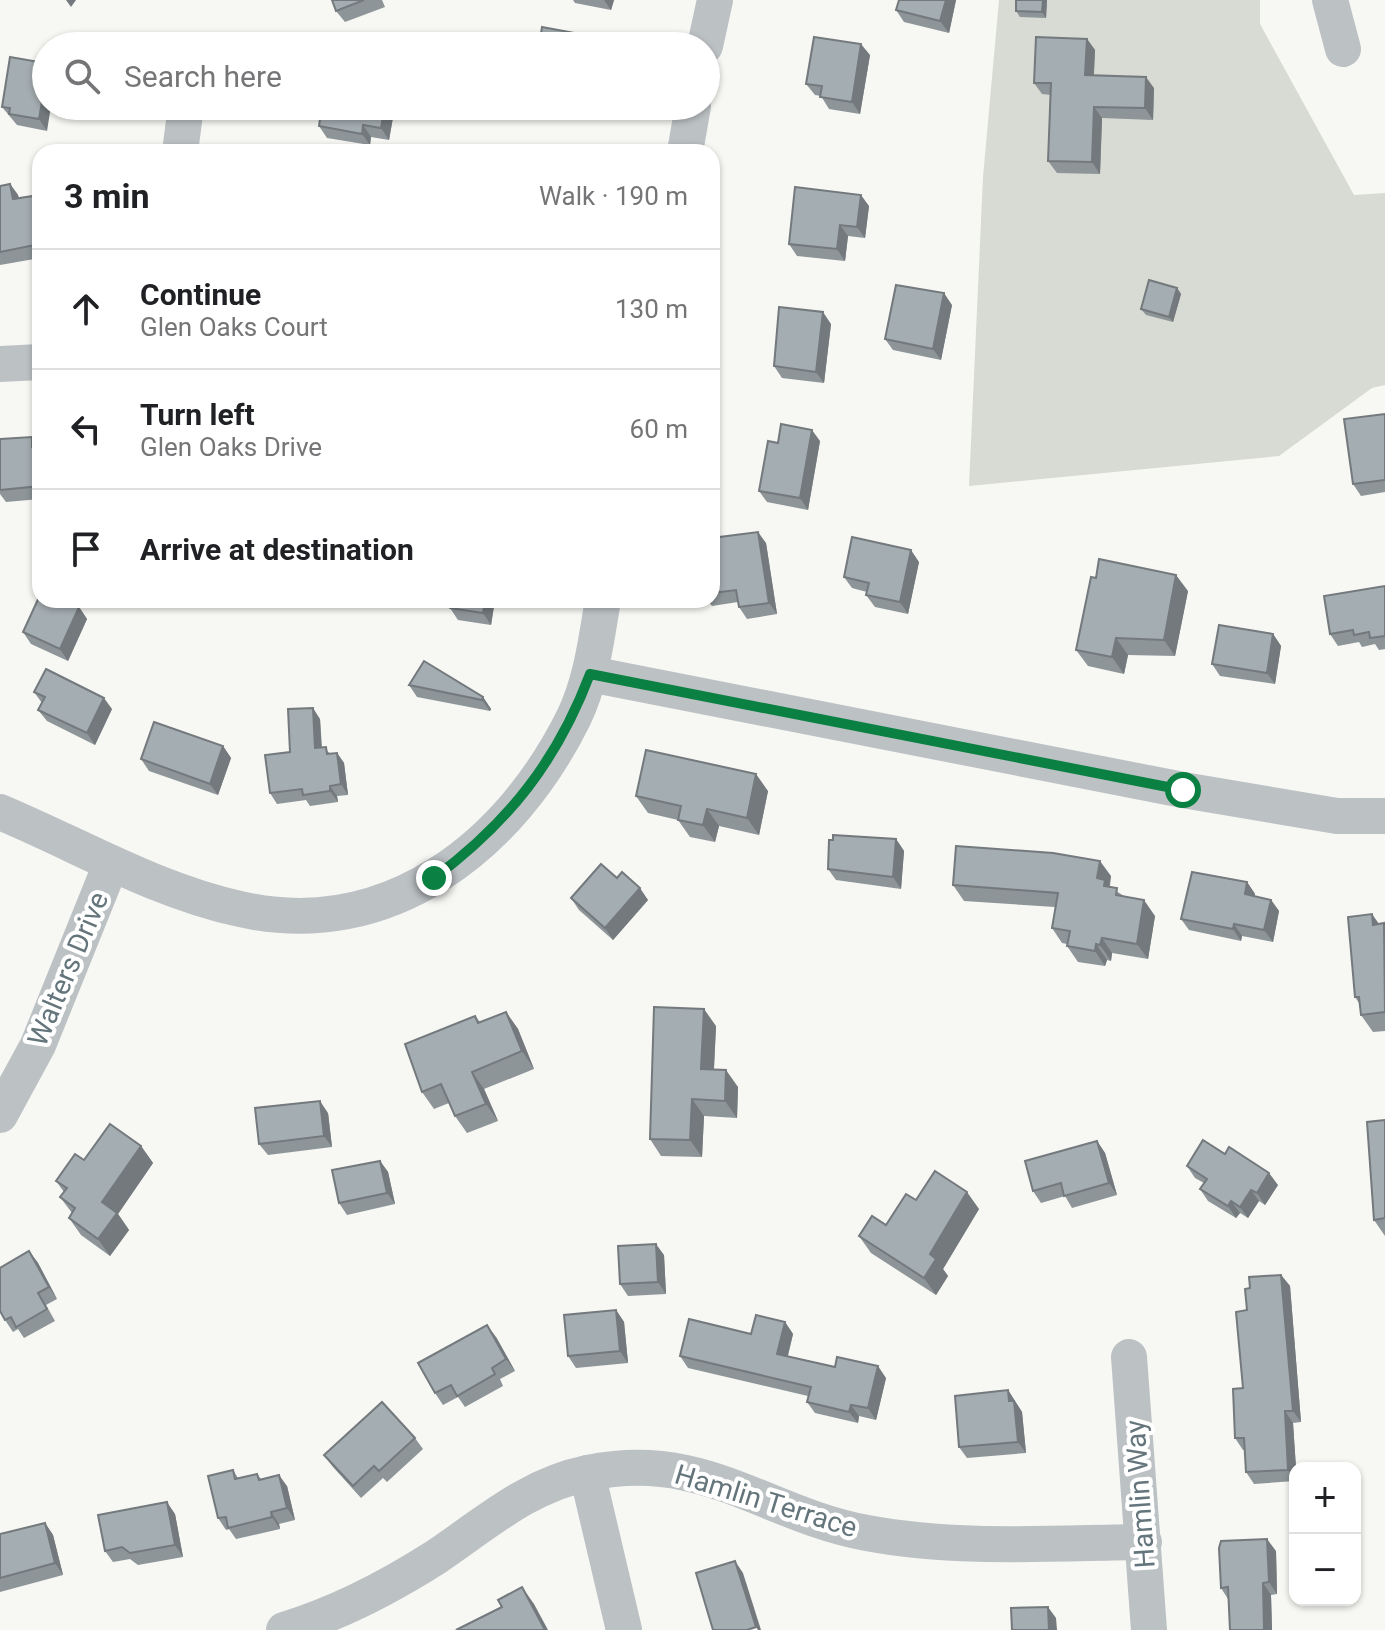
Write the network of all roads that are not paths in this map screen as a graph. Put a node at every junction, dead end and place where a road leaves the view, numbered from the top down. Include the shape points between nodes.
1 (715, 0) edge
2 (1330, 0) edge
3 (708, 32) edge
4 (1343, 49) dead end
5 (184, 120) edge
6 (691, 120) edge
7 (181, 144) edge
8 (686, 144) edge
9 (32, 362) edge
10 (0, 364) edge
11 (602, 608) edge
12 (590, 674) junction
13 (0, 812) edge
14 (1385, 816) edge
15 (111, 864) junction
16 (0, 1115) edge
17 (1129, 1357) dead end
18 (587, 1473) junction
19 (1144, 1542) junction
20 (284, 1630) edge
21 (624, 1630) edge
22 (1149, 1630) edge

1 - 3 street
2 - 4 street
5 - 7 street
6 - 8 street
9 - 10 street
11 - 12 street
12 - 14 street via 1183,790 1337,816
12 - 15 street via 574,716 510,813 474,848 403,895 339,914 286,916 187,895
13 - 15 street
15 - 16 street, Walters Drive via 38,1045
17 - 19 street, Hamlin Way
18 - 19 street, Hamlin Terrace via 626,1467 677,1469 742,1487 834,1524 935,1544
18 - 20 street, Hamlin Terrace via 543,1487 498,1512 376,1592
18 - 21 street
19 - 22 street, Hamlin Way

